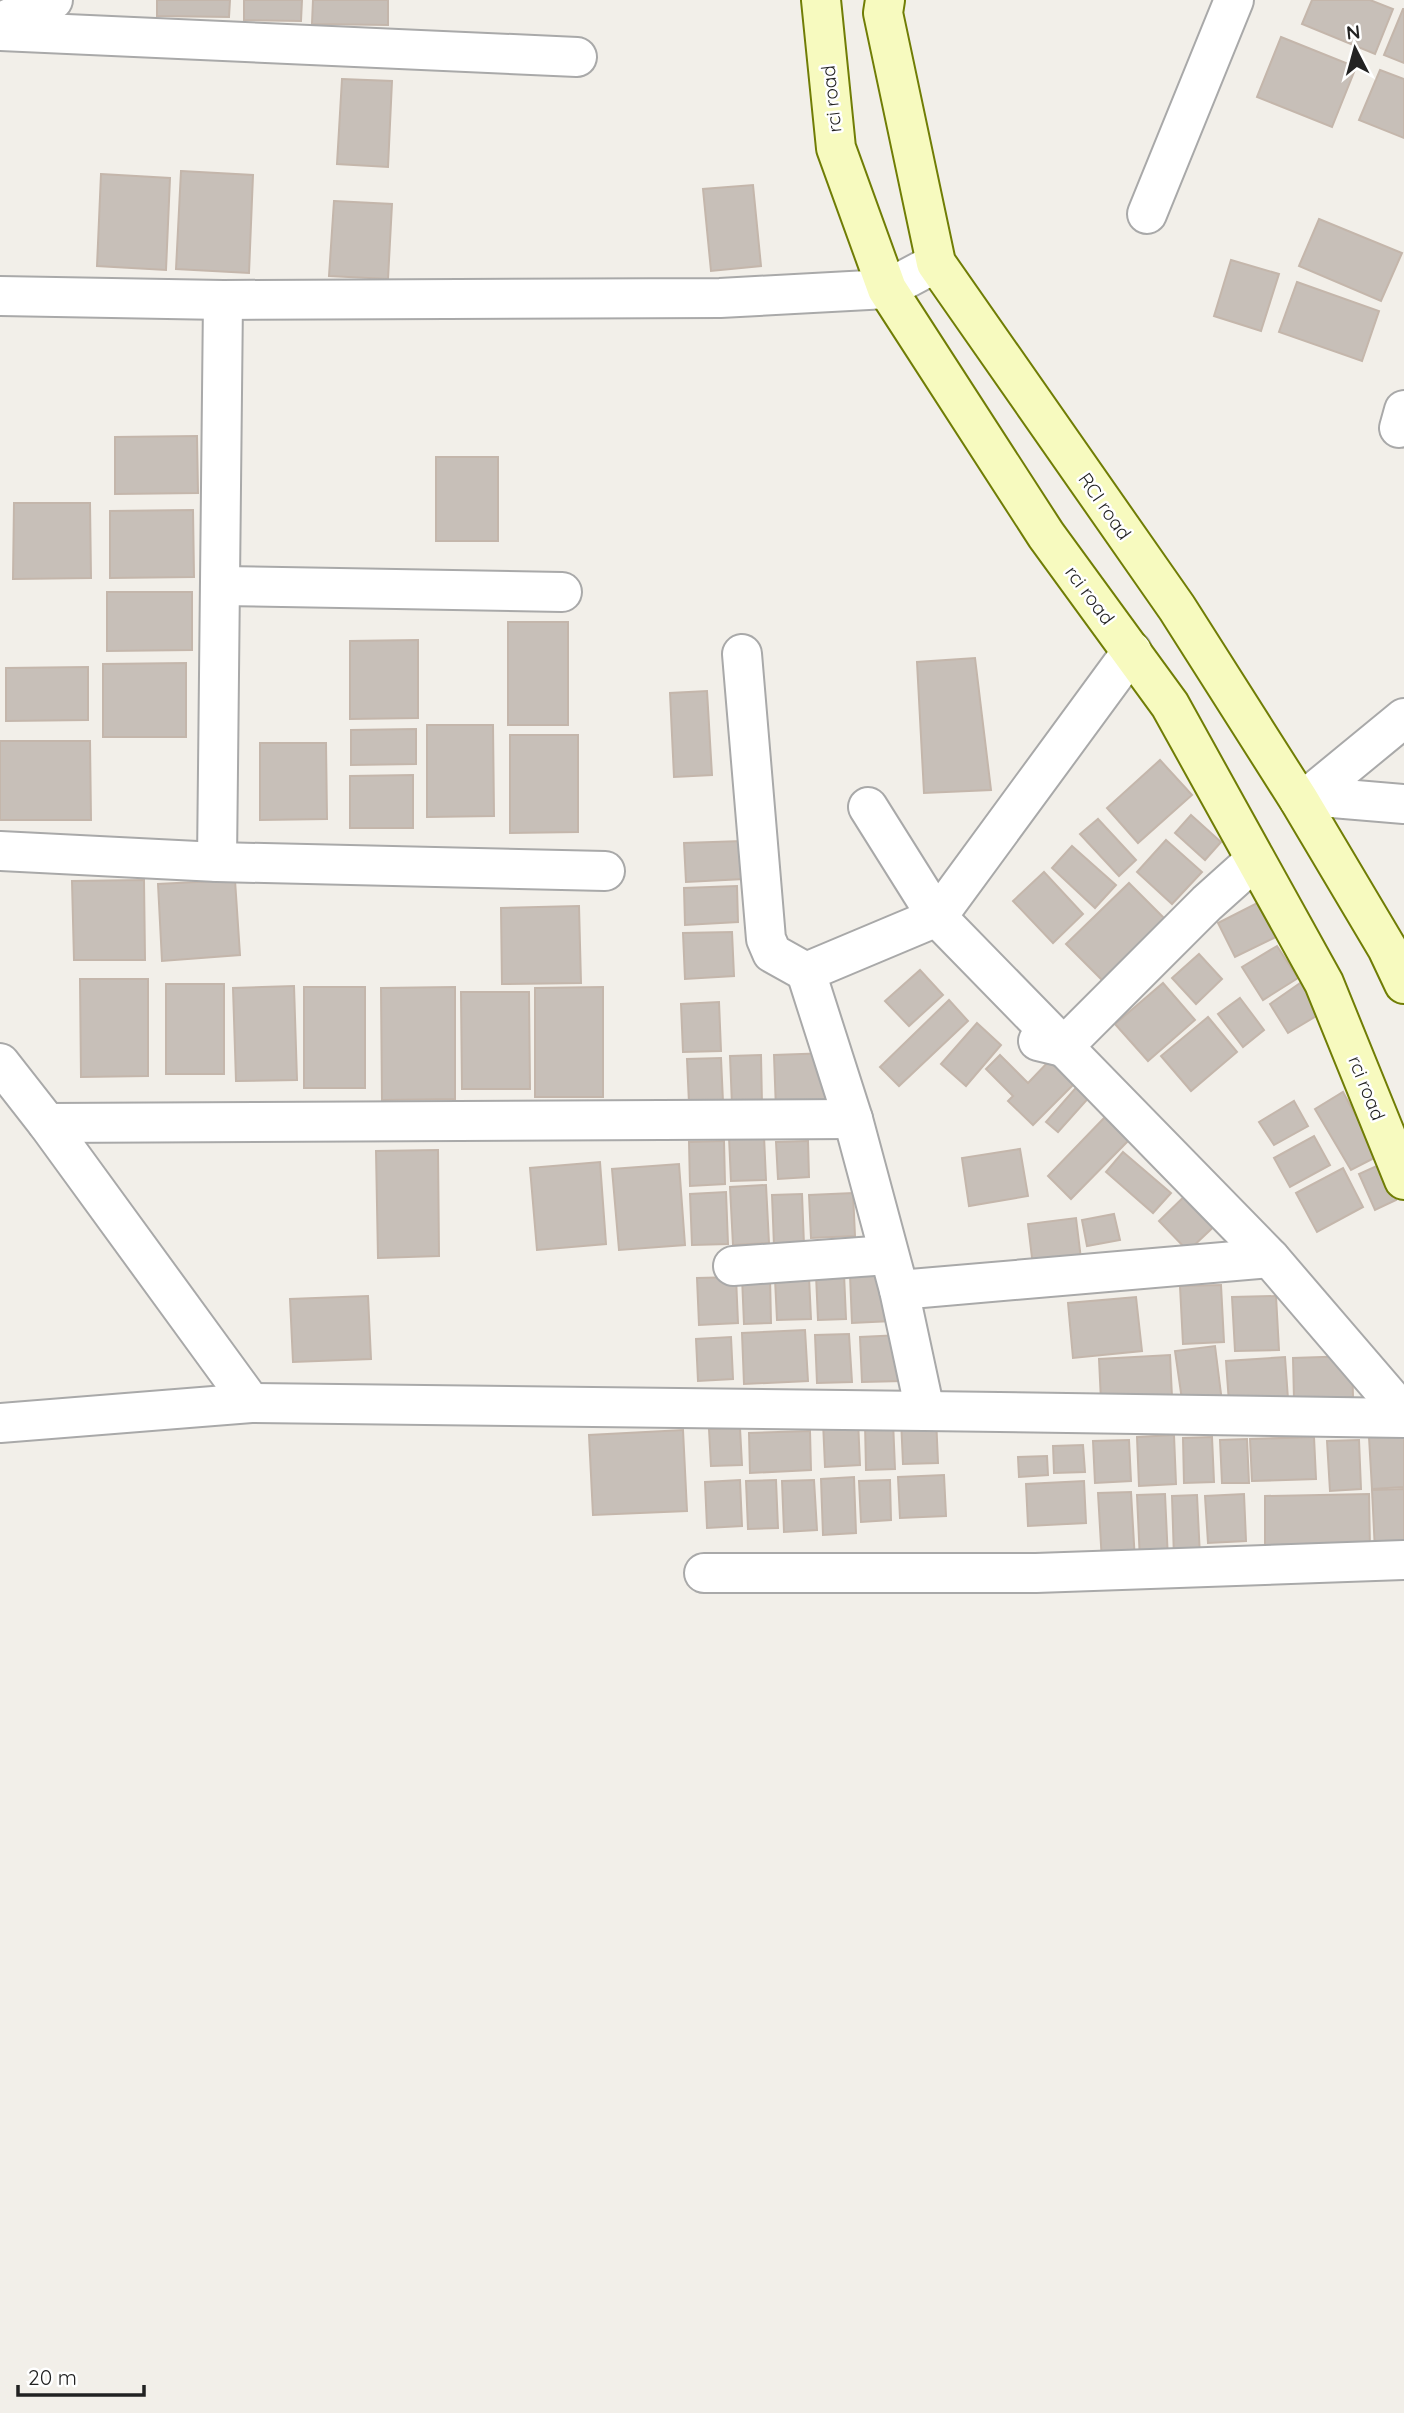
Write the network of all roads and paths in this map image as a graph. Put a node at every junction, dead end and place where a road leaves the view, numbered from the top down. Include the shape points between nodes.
1 (53, 0) edge
2 (821, 0) edge
3 (885, 0) edge
4 (1234, 0) edge
5 (0, 22) edge
6 (0, 31) edge
7 (577, 57) dead end
8 (1147, 214) dead end
9 (936, 263) junction
10 (887, 289) junction
11 (0, 296) edge
12 (223, 300) junction
13 (221, 586) junction
14 (562, 592) dead end
15 (1132, 651) junction
16 (742, 654) dead end
17 (1404, 718) edge
18 (1304, 798) junction
19 (1404, 804) edge
20 (867, 807) dead end
21 (0, 851) edge
22 (1255, 860) junction
23 (217, 862) junction
24 (605, 871) dead end
25 (937, 917) junction
26 (806, 972) junction
27 (1404, 984) edge
28 (1049, 1044) junction
29 (0, 1063) edge
30 (853, 1119) junction
31 (47, 1123) junction
32 (1404, 1180) edge
33 (1270, 1258) junction
34 (733, 1265) dead end
35 (894, 1272) junction
36 (251, 1403) junction
37 (925, 1411) junction
38 (1404, 1416) edge
39 (0, 1423) edge
40 (1404, 1560) edge
41 (704, 1573) dead end

1 - 5 street
2 - 10 main road, rci road via 836,148
3 - 9 main road, RCI road via 883,13
4 - 8 street
6 - 7 street
9 - 10 street
9 - 18 main road, RCI road
10 - 12 street via 720,299
10 - 15 main road, rci road via 1046,535
11 - 12 street
12 - 13 street
13 - 14 street
13 - 23 street
15 - 22 main road, rci road via 1170,705
15 - 25 street
16 - 26 street via 766,939 772,953
17 - 18 street
18 - 19 street
18 - 27 main road, RCI road
20 - 25 street
21 - 23 street
22 - 28 street
22 - 32 main road, rci road via 1324,983
23 - 24 street
25 - 26 street
25 - 28 street
26 - 30 street
28 - 33 street
29 - 31 street
30 - 31 street
30 - 35 street
31 - 36 street
33 - 35 street
33 - 38 street
34 - 35 street
35 - 37 street
36 - 37 street
36 - 39 street
37 - 38 street
40 - 41 street via 1036,1573

